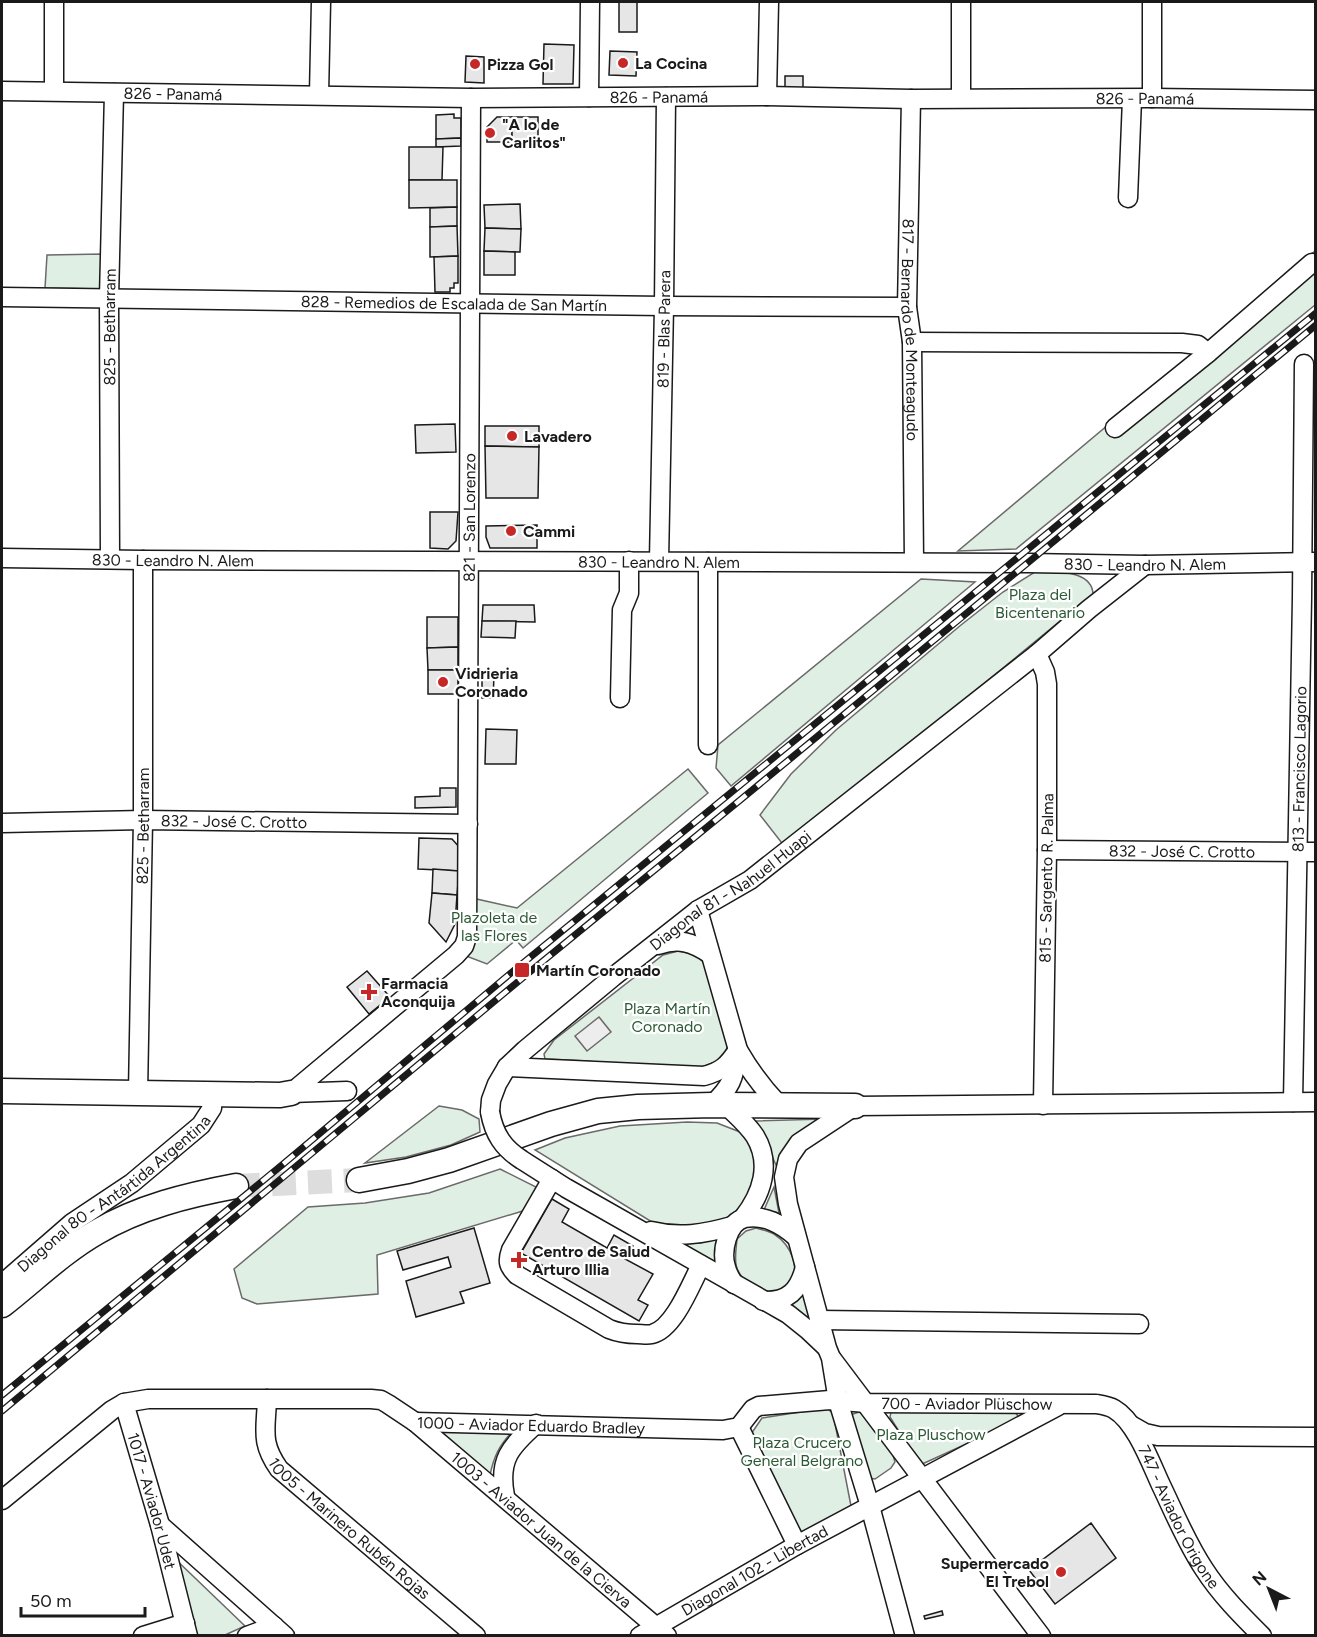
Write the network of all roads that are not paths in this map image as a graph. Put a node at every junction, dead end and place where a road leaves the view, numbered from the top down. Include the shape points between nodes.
1 (54, 2) edge
2 (321, 2) edge
3 (590, 2) edge
4 (769, 2) edge
5 (961, 2) edge
6 (1152, 2) edge
7 (2, 91) edge
8 (54, 91) junction
9 (114, 93) junction
10 (319, 94) junction
11 (767, 96) junction
12 (590, 97) junction
13 (471, 98) junction
14 (666, 98) junction
15 (961, 98) junction
16 (1152, 98) junction
17 (911, 99) junction
18 (1132, 99) junction
19 (1316, 100) edge
20 (1128, 198) dead end
21 (1312, 263) dead end
22 (2, 297) edge
23 (109, 298) junction
24 (471, 304) junction
25 (664, 306) junction
26 (907, 307) junction
27 (912, 342) junction
28 (1208, 353) junction
29 (1304, 364) dead end
30 (1116, 428) dead end
31 (2, 558) edge
32 (110, 559) junction
33 (143, 560) junction
34 (468, 561) junction
35 (629, 561) junction
36 (659, 561) junction
37 (708, 562) junction
38 (914, 562) junction
39 (1309, 562) edge
40 (1145, 565) junction
41 (1037, 654) junction
42 (620, 698) dead end
43 (708, 745) dead end
44 (144, 820) junction
45 (2, 823) edge
46 (468, 824) junction
47 (1047, 850) junction
48 (1307, 852) edge
49 (698, 910) junction
50 (653, 946) junction
51 (710, 954) junction
52 (738, 1050) junction
53 (507, 1067) junction
54 (2, 1091) edge
55 (347, 1091) dead end
56 (138, 1093) junction
57 (291, 1093) junction
58 (213, 1095) junction
59 (1293, 1102) junction
60 (1316, 1102) edge
61 (719, 1105) junction
62 (779, 1105) junction
63 (1043, 1105) junction
64 (855, 1106) junction
65 (552, 1179) junction
66 (359, 1180) tunnel mouth
67 (236, 1186) tunnel mouth
68 (738, 1222) junction
69 (635, 1227) junction
70 (796, 1237) junction
71 (701, 1265) junction
72 (805, 1268) junction
73 (2, 1284) edge
74 (734, 1284) junction
75 (763, 1301) junction
76 (2, 1305) edge
77 (819, 1320) junction
78 (1139, 1324) dead end
79 (829, 1353) junction
80 (267, 1399) junction
81 (838, 1401) junction
82 (124, 1403) junction
83 (866, 1403) junction
84 (1096, 1404) joint
85 (1059, 1405) junction
86 (416, 1422) junction
87 (536, 1424) junction
88 (1129, 1424) junction
89 (739, 1427) junction
90 (1316, 1437) edge
91 (921, 1478) junction
92 (505, 1496) junction
93 (2, 1500) edge
94 (870, 1506) junction
95 (160, 1525) junction
96 (797, 1545) junction
97 (187, 1629) edge
98 (279, 1631) edge
99 (654, 1632) edge
100 (143, 1635) edge
101 (247, 1635) edge
102 (476, 1635) edge
103 (904, 1635) edge
104 (1041, 1635) edge
105 (1262, 1635) edge

1 - 8 street
2 - 10 street
3 - 12 street
4 - 11 street
5 - 15 street
6 - 16 street
7 - 8 street, 826 - Panamá
8 - 9 street, 826 - Panamá
9 - 10 street, 826 - Panamá
9 - 23 street, 825 - Betharram
10 - 13 street, 826 - Panamá
11 - 14 street, 826 - Panamá
11 - 17 street, 826 - Panamá
12 - 13 street, 826 - Panamá
12 - 14 street, 826 - Panamá
13 - 24 street, 821 - San Lorenzo
14 - 25 street, 819 - Blas Parera
15 - 17 street, 826 - Panamá
15 - 18 street, 826 - Panamá
16 - 18 street, 826 - Panamá
16 - 19 street, 826 - Panamá
17 - 26 street, 817 - Bernardo de Monteagudo
18 - 20 street
21 - 28 street
22 - 23 street, 828 - Remedios de Escalada de San Martín
23 - 24 street, 828 - Remedios de Escalada de San Martín
23 - 32 street, 825 - Betharram
24 - 25 street, 828 - Remedios de Escalada de San Martín
24 - 34 street, 821 - San Lorenzo
25 - 26 street, 828 - Remedios de Escalada de San Martín
25 - 36 street, 819 - Blas Parera
26 - 27 street, 817 - Bernardo de Monteagudo
27 - 28 street via 1182,343 1198,345
27 - 38 street, 817 - Bernardo de Monteagudo
28 - 30 street
29 - 39 street, 813 - Francisco Lagorio
31 - 32 street, 830 - Leandro N. Alem
32 - 33 street, 830 - Leandro N. Alem
33 - 34 street, 830 - Leandro N. Alem
33 - 44 street, 825 - Betharram
34 - 35 street, 830 - Leandro N. Alem
34 - 46 street, 821 - San Lorenzo
35 - 36 street, 830 - Leandro N. Alem
35 - 42 street via 629,593 622,610
36 - 37 street, 830 - Leandro N. Alem
37 - 38 street, 830 - Leandro N. Alem
37 - 43 street
38 - 40 street, 830 - Leandro N. Alem
39 - 40 street, 830 - Leandro N. Alem
39 - 48 street, 813 - Francisco Lagorio
40 - 41 street, Diagonal 81 - Nahuel Huapi
41 - 47 street, 815 - Sargento R. Palma via 1047,684
41 - 49 street, Diagonal 81 - Nahuel Huapi via 750,880
44 - 45 street, 832 - José C. Crotto
44 - 46 street, 832 - José C. Crotto
44 - 56 street, 825 - Betharram
46 - 57 street, 821 - San Lorenzo via 464,946
47 - 48 street, 832 - José C. Crotto
47 - 63 street, 815 - Sargento R. Palma
48 - 59 street, 813 - Francisco Lagorio
49 - 50 street, Diagonal 81 - Nahuel Huapi
49 - 51 street
50 - 51 street via 683,941
50 - 53 street, Diagonal 81 - Nahuel Huapi
51 - 52 street
52 - 53 street via 726,1066 704,1076
52 - 61 street via 736,1068
52 - 62 street
53 - 65 street, Diagonal 81 - Nahuel Huapi, bridge via 491,1100 492,1124 503,1145
54 - 56 main road
55 - 57 street
56 - 58 main road
57 - 58 main road
58 - 73 street, Diagonal 80 - Antártida Argentina via 212,1108 201,1125 132,1183 72,1223
59 - 60 street
59 - 63 street
61 - 62 main road
61 - 66 main road via 598,1111 449,1160
61 - 68 street via 744,1123 755,1137 764,1161 764,1179 758,1195
62 - 64 main road
63 - 64 street
64 - 70 street via 799,1143 788,1159 785,1193
65 - 69 street, Diagonal 81 - Nahuel Huapi
65 - 71 street via 511,1250 510,1268 609,1329 627,1334 652,1334 660,1330 678,1310
67 - 76 main road via 176,1199 96,1232
68 - 69 street, Diagonal 81 - Nahuel Huapi via 709,1233 675,1235
68 - 70 street via 775,1222
68 - 74 street via 724,1255
69 - 71 street, Diagonal 81 - Nahuel Huapi
70 - 72 street
71 - 74 street, Diagonal 81 - Nahuel Huapi
72 - 75 street via 803,1278 792,1292 782,1299
72 - 77 street
74 - 75 street
75 - 79 street via 798,1321
77 - 78 street
77 - 79 street
79 - 81 street
79 - 83 street
80 - 82 street, 1000 - Aviador Eduardo Bradley via 148,1399
80 - 86 street, 1000 - Aviador Eduardo Bradley via 381,1400
80 - 102 street, 1005 - Marinero Rubén Rojas via 265,1442 279,1469
81 - 83 street, 700 - Aviador Plüschow
81 - 89 street via 759,1406
81 - 94 street
82 - 93 street, 1000 - Aviador Eduardo Bradley via 99,1419
82 - 95 street, 1017 - Aviador Udet
83 - 85 street, 700 - Aviador Plüschow
83 - 91 street
84 - 85 street, 700 - Aviador Plüschow
84 - 88 street, 747 - Aviador Origone via 1114,1409
85 - 91 street, Diagonal 102 - Libertad
86 - 87 street, 1000 - Aviador Eduardo Bradley
86 - 92 street, 1003 - Aviador Juan de la Cierva
87 - 89 street, 1000 - Aviador Eduardo Bradley via 723,1430
87 - 92 street via 517,1442 506,1460 502,1480
88 - 90 street via 1158,1436
88 - 105 street, 747 - Aviador Origone via 1204,1570
89 - 96 street
91 - 94 street, Diagonal 102 - Libertad
91 - 104 street
92 - 99 street, 1003 - Aviador Juan de la Cierva
94 - 96 street, Diagonal 102 - Libertad
94 - 103 street
95 - 97 street, 1017 - Aviador Udet
95 - 98 street
96 - 99 street, Diagonal 102 - Libertad
97 - 100 street
98 - 101 street

